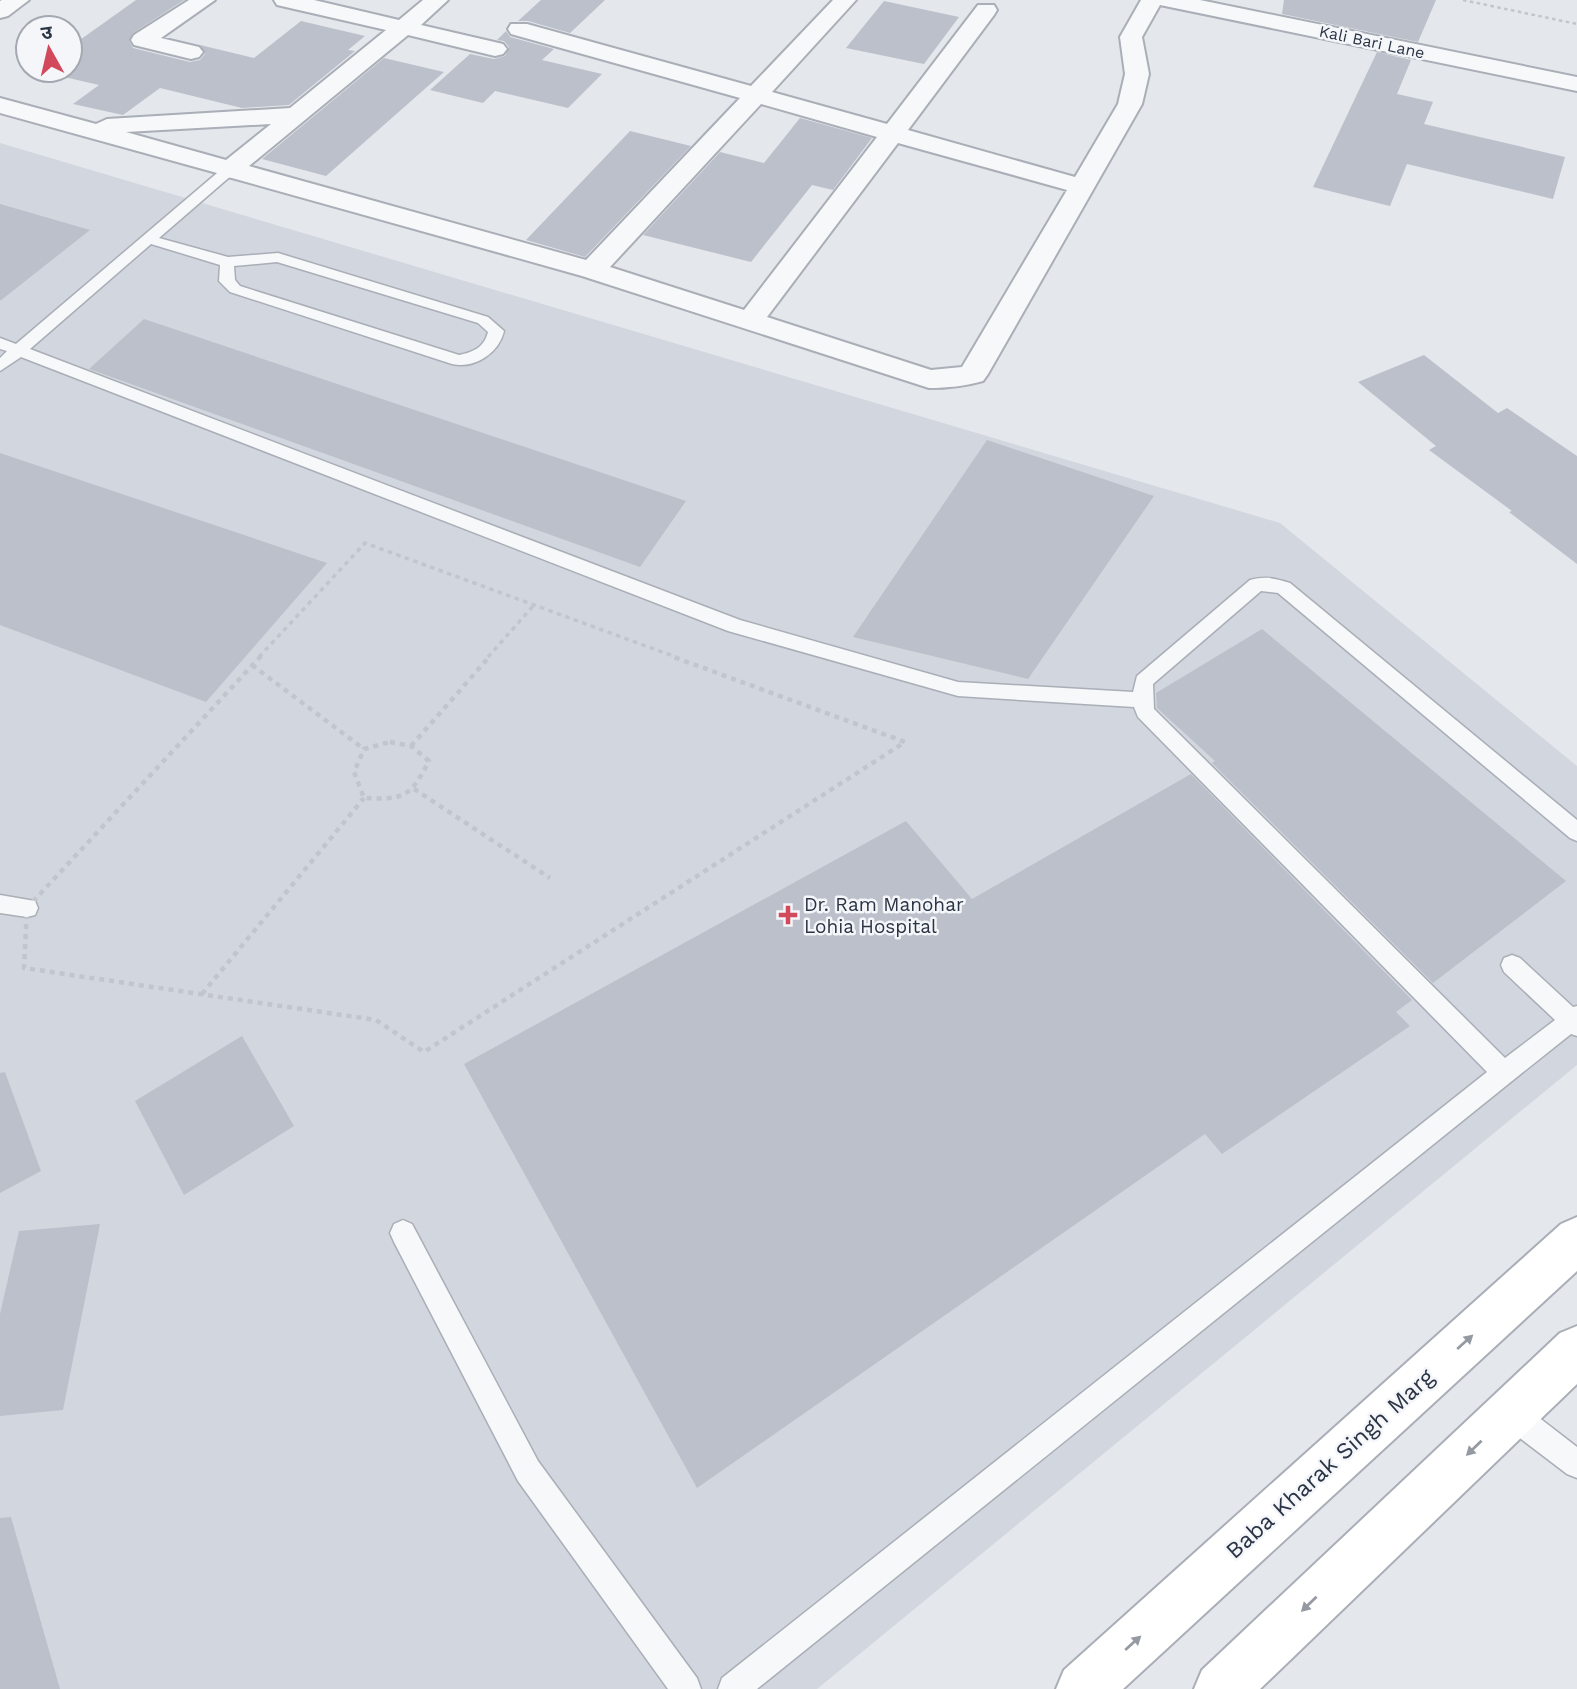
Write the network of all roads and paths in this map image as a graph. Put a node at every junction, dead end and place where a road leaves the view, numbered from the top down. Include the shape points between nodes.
1 (18, 0) edge
2 (205, 0) edge
3 (285, 0) edge
4 (437, 0) edge
5 (845, 0) edge
6 (1152, 0) edge
7 (1167, 0) edge
8 (1463, 0) edge
9 (986, 10) dead end
10 (0, 11) edge
11 (1577, 24) edge
12 (403, 27) junction
13 (519, 29) dead end
14 (495, 49) dead end
15 (191, 52) dead end
16 (1577, 84) edge
17 (756, 94) junction
18 (0, 105) edge
19 (296, 115) junction
20 (77, 127) junction
21 (892, 133) junction
22 (228, 171) junction
23 (1083, 187) junction
24 (148, 239) junction
25 (227, 262) junction
26 (592, 270) junction
27 (750, 321) junction
28 (0, 343) edge
29 (19, 350) junction
30 (0, 366) edge
31 (534, 605) junction
32 (252, 665) junction
33 (1142, 700) junction
34 (411, 746) junction
35 (364, 749) junction
36 (414, 789) junction
37 (364, 798) junction
38 (1577, 832) edge
39 (550, 878) dead end
40 (0, 904) edge
41 (27, 908) junction
42 (1512, 965) dead end
43 (202, 994) junction
44 (1575, 1021) edge
45 (1504, 1073) junction
46 (403, 1233) dead end
47 (1577, 1240) edge
48 (1577, 1350) edge
49 (1510, 1413) junction
50 (1577, 1464) edge
51 (686, 1689) edge
52 (733, 1689) edge
53 (1083, 1689) edge
54 (1221, 1689) edge

1 - 10 street
2 - 15 street via 142,40
3 - 12 street
4 - 12 street
5 - 17 street
6 - 23 street via 1131,37 1137,74 1130,104
7 - 16 street, Kali Bari Lane
8 - 11 path
9 - 21 street
12 - 14 street
12 - 19 street
13 - 17 street
17 - 21 street
17 - 26 street
18 - 20 street
19 - 20 street
19 - 22 street
20 - 22 street
21 - 23 street
21 - 27 street
22 - 24 lane
22 - 26 street
23 - 27 street via 972,374 929,379
24 - 25 lane
24 - 29 lane
25 - 25 lane via 278,257 483,320 496,331 494,343 481,356 458,360 235,289 227,281
26 - 27 street
28 - 29 lane
29 - 30 lane
29 - 33 lane via 735,626 958,689
31 - 32 path via 365,543
31 - 34 path
31 - 43 path via 905,742 424,1052 376,1020
32 - 35 path
32 - 41 path
33 - 38 lane via 1144,681 1256,585 1269,583 1284,588
33 - 45 lane via 1145,712
34 - 35 path via 390,742
34 - 36 path via 429,761
35 - 37 path via 354,772
36 - 37 path via 390,799
36 - 39 path
37 - 43 path
40 - 41 lane
41 - 43 path via 24,968
42 - 44 lane
44 - 45 lane
45 - 52 lane
46 - 51 lane via 528,1471
53 -> 47 main road, Baba Kharak Singh Marg
48 - 49 main road
49 - 50 lane
49 -> 54 main road

